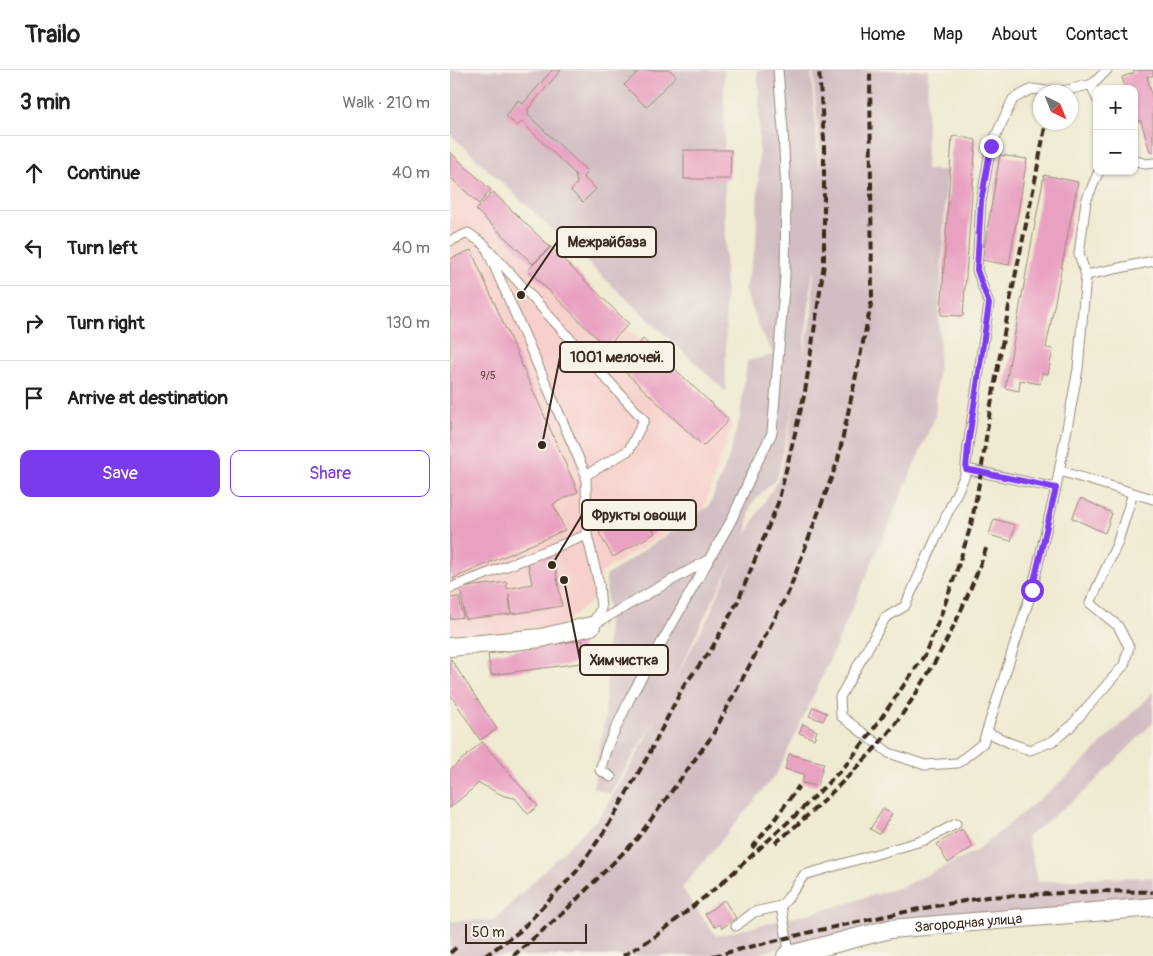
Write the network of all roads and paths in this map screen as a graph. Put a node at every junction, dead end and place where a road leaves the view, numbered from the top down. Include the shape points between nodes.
1 (778, 70) edge
2 (1107, 70) edge
3 (1091, 84) junction
4 (1078, 87) edge
5 (1033, 89) edge
6 (1093, 89) edge
7 (1138, 161) edge
8 (1153, 163) edge
9 (1097, 175) edge
10 (450, 241) edge
11 (485, 245) junction
12 (1153, 261) edge
13 (1086, 275) junction
14 (966, 469) junction
15 (1060, 471) junction
16 (586, 475) junction
17 (1056, 488) junction
18 (1133, 493) junction
19 (1153, 499) edge
20 (587, 535) junction
21 (709, 560) junction
22 (450, 588) edge
23 (591, 626) junction
24 (450, 647) edge
25 (986, 732) junction
26 (611, 777) dead end
27 (956, 824) dead end
28 (781, 906) junction
29 (1153, 907) edge
30 (736, 926) dead end
31 (789, 956) edge

1 - 21 lane via 786,193 785,277 772,433
2 - 3 lane
3 - 4 lane
3 - 6 lane
5 - 14 lane via 1012,99 991,146 981,202 977,270 989,304
7 - 8 lane
9 - 13 lane via 1086,201 1079,254
10 - 11 lane via 468,233
11 - 16 lane
11 - 16 lane via 644,420 629,450
12 - 13 lane
13 - 15 lane via 1078,370
14 - 17 lane
14 - 25 lane via 905,606 885,618 840,697 842,716 868,737 889,753 925,765 958,763 983,743
15 - 17 lane
15 - 18 lane
16 - 20 lane
17 - 25 lane via 1032,590
18 - 19 lane
18 - 25 lane via 1117,544 1090,603 1118,626 1128,647 1124,664 1070,727 1053,741 1030,750
20 - 22 lane
20 - 23 lane via 599,584 601,609
21 - 23 lane
21 - 26 lane via 631,696 607,747 600,770
23 - 24 street via 541,638
27 - 28 lane via 925,840 804,876
28 - 30 lane via 754,912
28 - 31 lane
29 - 31 street, Загородная улица via 890,929

